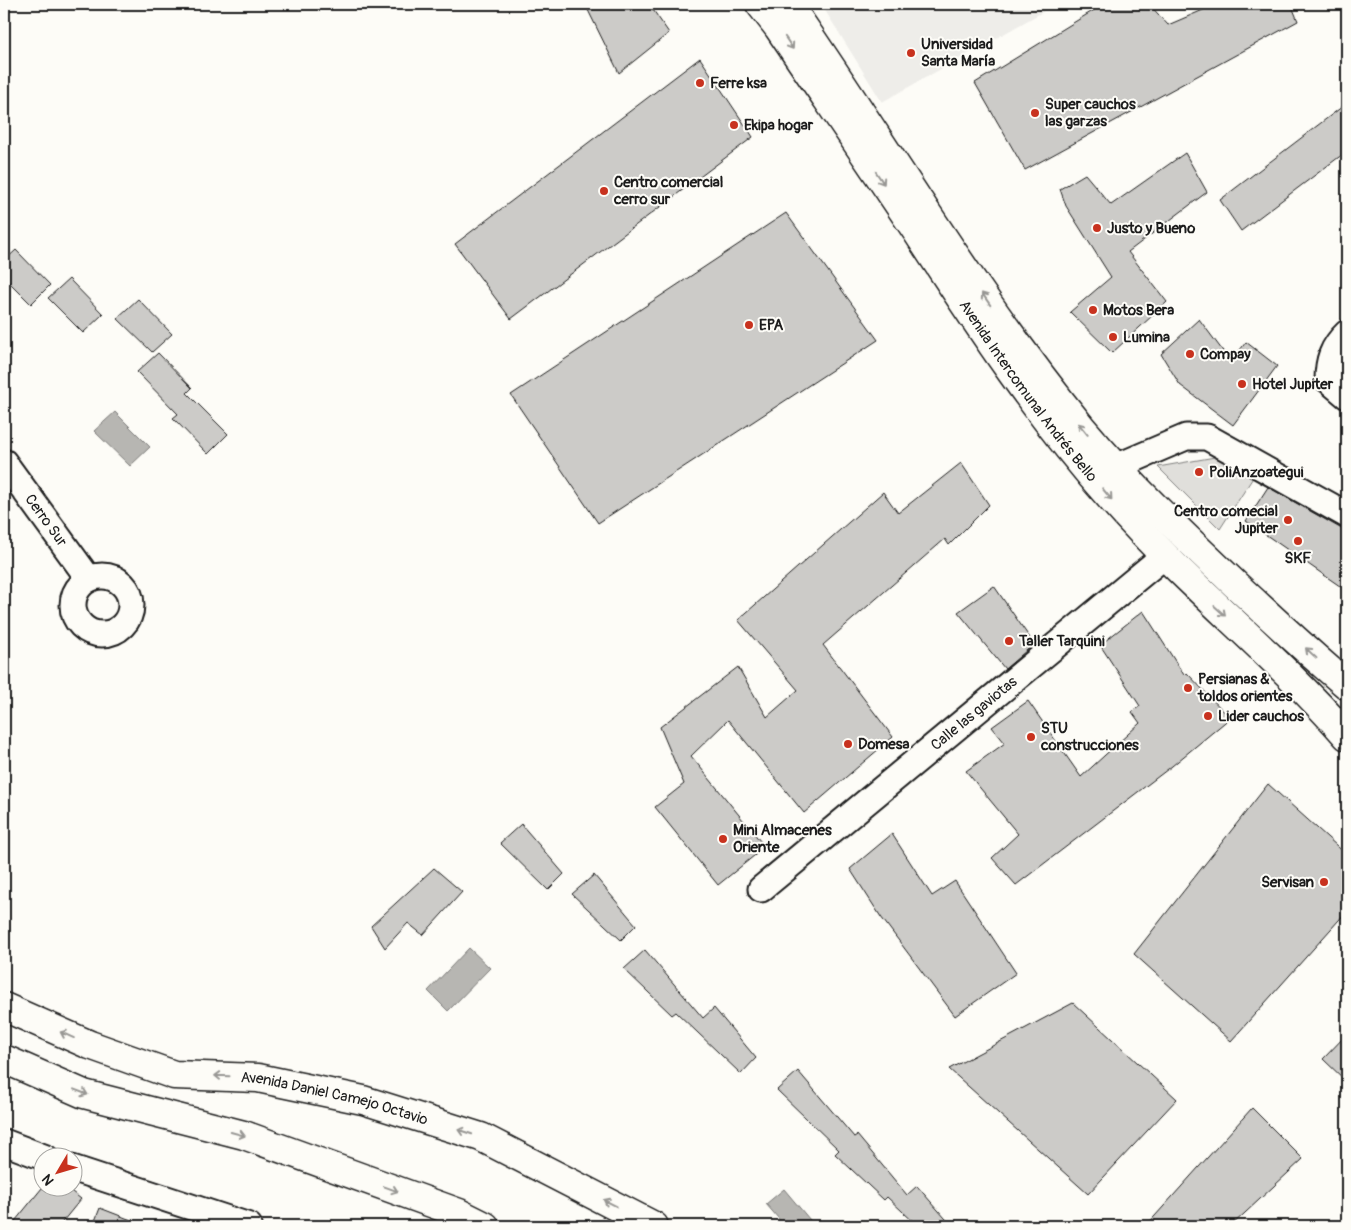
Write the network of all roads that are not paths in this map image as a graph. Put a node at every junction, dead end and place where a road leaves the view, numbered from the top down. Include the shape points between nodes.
1 (760, 4) edge
2 (788, 4) edge
3 (1347, 333) edge
4 (1347, 396) edge
5 (4, 462) edge
6 (1116, 467) junction
7 (1347, 516) edge
8 (1164, 556) junction
9 (89, 579) dead end
10 (1347, 685) edge
11 (1347, 736) edge
12 (761, 889) dead end
13 (4, 1008) edge
14 (4, 1059) edge
15 (4, 1142) edge
16 (32, 1153) edge
17 (82, 1171) edge
18 (249, 1226) edge
19 (485, 1226) edge
20 (654, 1226) edge

1 -> 8 main road, Avenida Intercomunal Andrés Bello via 1005,367 1077,459
6 -> 2 main road, Avenida Intercomunal Andrés Bello via 991,307
3 - 4 street via 1337,342 1328,363 1328,380
5 - 9 street, Cerro Sur
6 - 7 street via 1186,437 1207,437
10 -> 6 main road, Avenida Intercomunal Andrés Bello via 1180,534
8 -> 11 main road, Avenida Intercomunal Andrés Bello
8 - 12 street, Calle las gaviotas
20 -> 13 main road, Avenida Daniel Camejo Octavio via 481,1137 363,1100 258,1078 174,1075 90,1045
14 -> 19 main road via 84,1094 244,1135 459,1213
15 - 16 street
17 - 18 street

